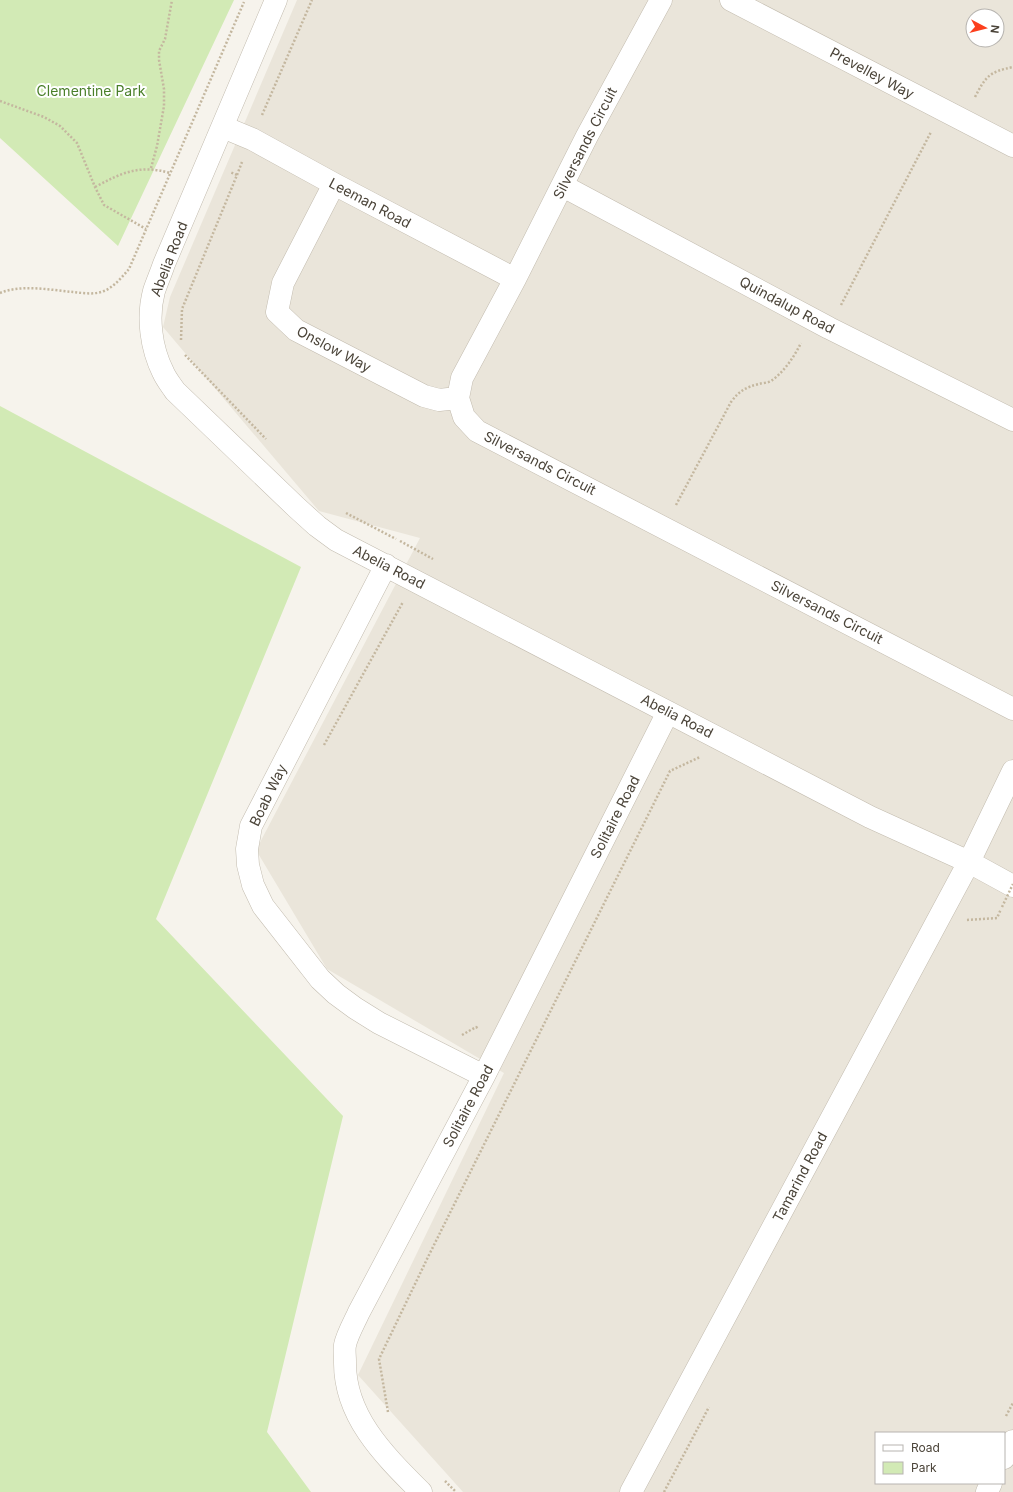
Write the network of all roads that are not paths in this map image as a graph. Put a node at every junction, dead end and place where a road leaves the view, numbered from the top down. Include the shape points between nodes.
1 (276, 0) edge
2 (661, 0) edge
3 (731, 0) edge
4 (224, 127) junction
5 (1013, 146) edge
6 (334, 184) junction
7 (563, 186) junction
8 (516, 279) junction
9 (458, 398) junction
10 (1013, 420) edge
11 (386, 565) junction
12 (1013, 709) edge
13 (668, 712) junction
14 (1013, 771) edge
15 (969, 862) junction
16 (1013, 885) edge
17 (484, 1076) junction
18 (1013, 1441) edge
19 (1005, 1456) edge
20 (421, 1492) edge
21 (631, 1492) edge

1 - 4 street, Abelia Road
2 - 7 street, Silversands Circuit via 587,136
3 - 5 street, Prevelley Way
4 - 6 street, Leeman Road via 252,139
4 - 11 street, Abelia Road via 154,291 151,332 155,351 163,372 175,391 296,507 336,540
6 - 8 street, Leeman Road
6 - 9 street, Onslow Way via 283,284 278,312 296,330 424,396 439,400
7 - 8 street, Silversands Circuit
7 - 10 street, Quindalup Road via 821,323
8 - 9 street, Silversands Circuit via 462,378
9 - 12 street, Silversands Circuit via 464,417 477,431
11 - 13 street, Abelia Road
11 - 17 street, Boab Way via 251,826 247,849 248,865 253,885 263,906 320,979 336,994 379,1023
13 - 15 street, Abelia Road via 870,817
13 - 17 street, Solitaire Road
14 - 15 street, Tamarind Road
15 - 16 street, Abelia Road
15 - 21 street, Tamarind Road
17 - 20 street, Solitaire Road via 359,1312 345,1345 345,1374 350,1398 360,1420 388,1458
18 - 19 street

